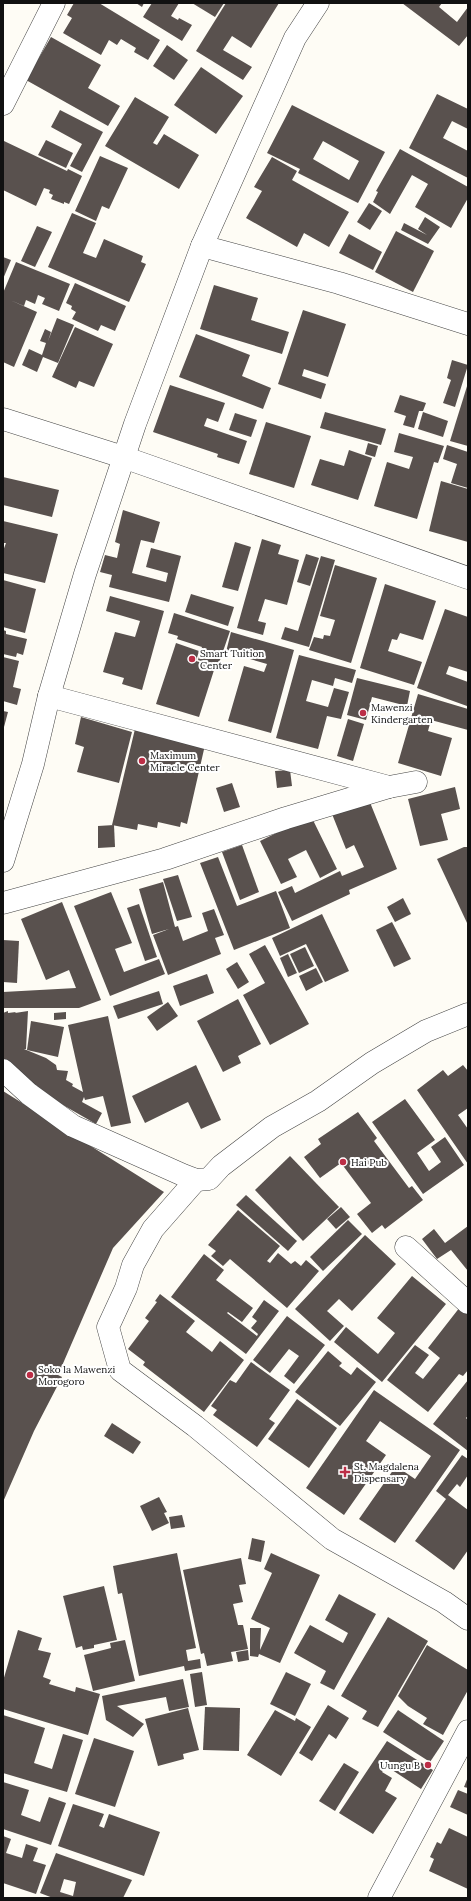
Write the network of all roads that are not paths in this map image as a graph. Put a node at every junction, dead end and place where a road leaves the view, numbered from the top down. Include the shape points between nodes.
1 (54, 3) edge
2 (318, 3) edge
3 (3, 104) edge
4 (202, 246) junction
5 (468, 324) edge
6 (3, 419) edge
7 (123, 457) junction
8 (468, 578) edge
9 (49, 696) junction
10 (416, 782) dead end
11 (389, 787) junction
12 (3, 861) edge
13 (3, 903) edge
14 (468, 1014) edge
15 (3, 1070) edge
16 (196, 1180) junction
17 (406, 1247) dead end
18 (468, 1303) edge
19 (468, 1619) edge
20 (468, 1731) edge
21 (379, 1898) edge

1 - 3 street
2 - 4 street via 295,38
4 - 5 street via 339,284
4 - 7 street
6 - 7 street
7 - 8 street
7 - 9 street
9 - 11 street
9 - 12 street via 33,764
10 - 11 street
11 - 13 street via 286,818 165,859
14 - 16 street via 426,1031 372,1063 318,1101 272,1127 221,1166 209,1179
15 - 16 street via 29,1094 73,1126
16 - 19 street via 153,1229 133,1265 126,1288 108,1327 120,1370 195,1426 332,1539 444,1602
17 - 18 street
20 - 21 street

